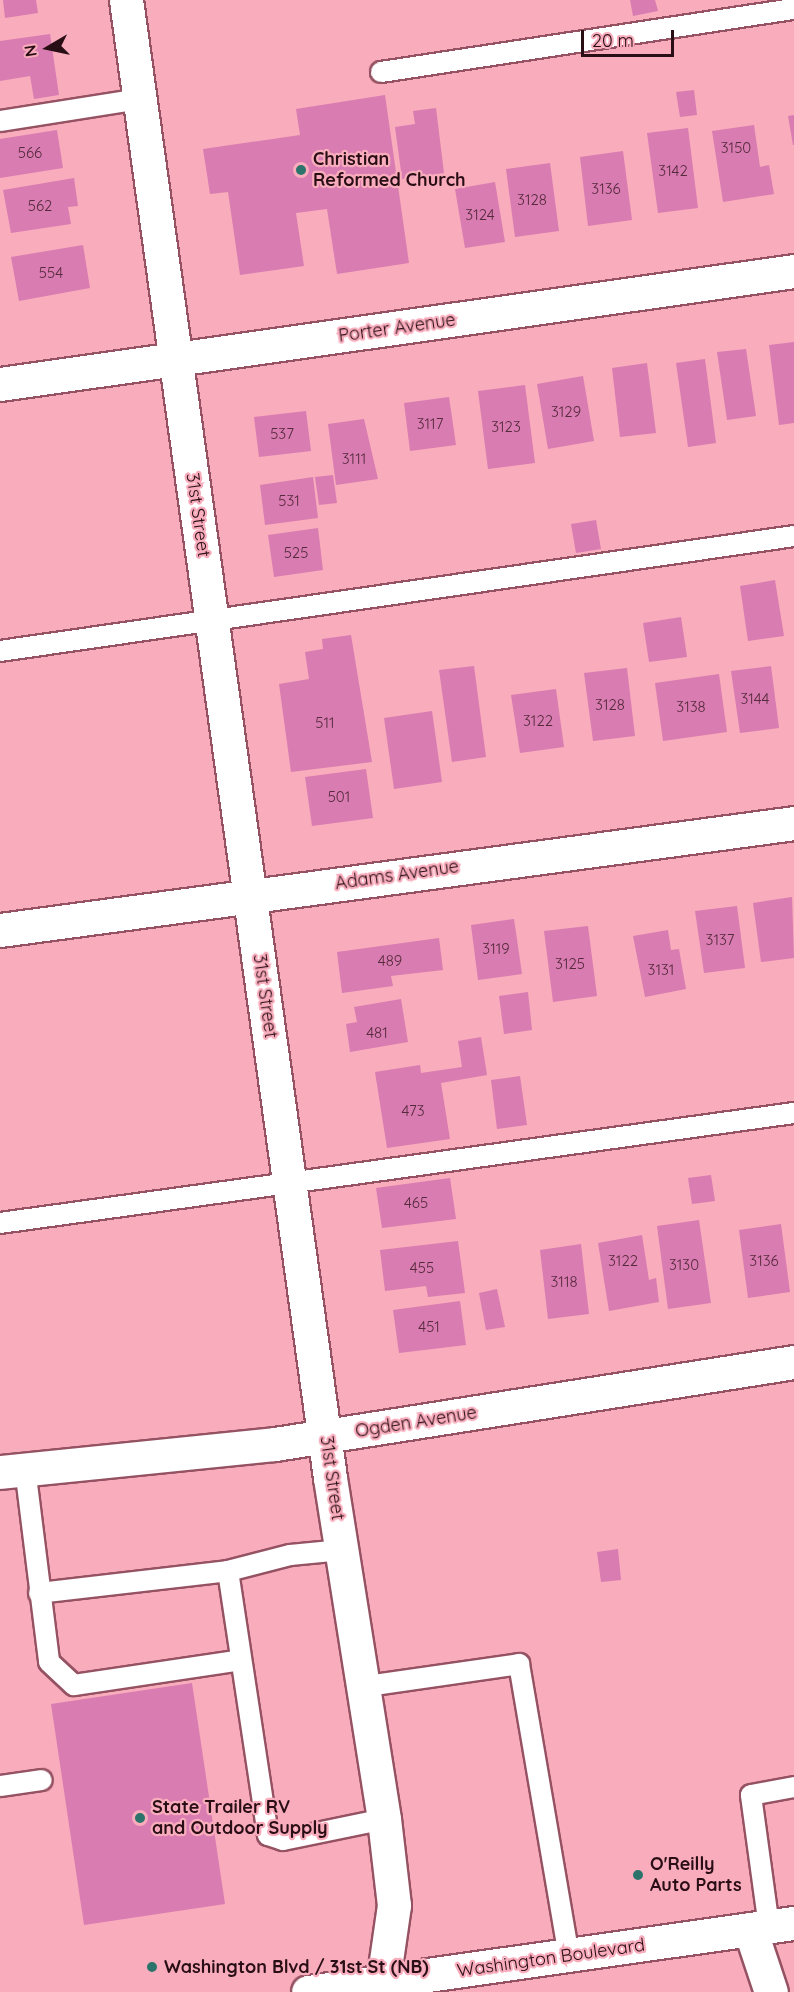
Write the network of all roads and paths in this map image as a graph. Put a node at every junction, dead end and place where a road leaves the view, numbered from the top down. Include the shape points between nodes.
1 (126, 0) edge
2 (794, 9) edge
3 (381, 72) dead end
4 (140, 99) junction
5 (0, 121) edge
6 (794, 271) edge
7 (176, 359) junction
8 (0, 384) edge
9 (794, 536) edge
10 (213, 621) junction
11 (0, 651) edge
12 (794, 823) edge
13 (251, 895) junction
14 (0, 930) edge
15 (794, 1113) edge
16 (291, 1182) junction
17 (0, 1223) edge
18 (794, 1362) edge
19 (326, 1435) junction
20 (12, 1470) edge
21 (342, 1550) junction
22 (228, 1571) junction
23 (39, 1593) junction
24 (242, 1660) junction
25 (360, 1687) junction
26 (42, 1780) dead end
27 (0, 1786) edge
28 (794, 1787) edge
29 (384, 1819) junction
30 (771, 1926) edge
31 (569, 1955) junction
32 (384, 1987) edge
33 (308, 1992) edge
34 (771, 1992) edge

1 - 4 street, 31st Street
2 - 3 lane
4 - 5 lane
4 - 7 street, 31st Street
6 - 7 street, Porter Avenue
7 - 8 street, Porter Avenue
7 - 10 street, 31st Street
9 - 10 lane
10 - 11 lane
10 - 13 street, 31st Street
12 - 13 street, Adams Avenue
13 - 14 street, Adams Avenue
13 - 16 street, 31st Street
15 - 16 lane
16 - 17 lane
16 - 19 street, 31st Street
18 - 19 street, Ogden Avenue
19 - 20 street, Ogden Avenue
19 - 21 street, 31st Street
20 - 23 lane
21 - 22 lane via 290,1555
21 - 25 street, 31st Street
22 - 23 lane
22 - 24 lane
23 - 24 lane via 49,1662 74,1685
24 - 29 lane via 268,1836 283,1840
25 - 29 street, 31st Street
25 - 31 lane via 519,1664
26 - 27 lane
28 - 30 lane via 751,1796
29 - 32 street, 31st Street via 394,1905
30 - 31 street, Washington Boulevard
30 - 34 street
31 - 32 street, Washington Boulevard
32 - 33 street, Washington Boulevard

